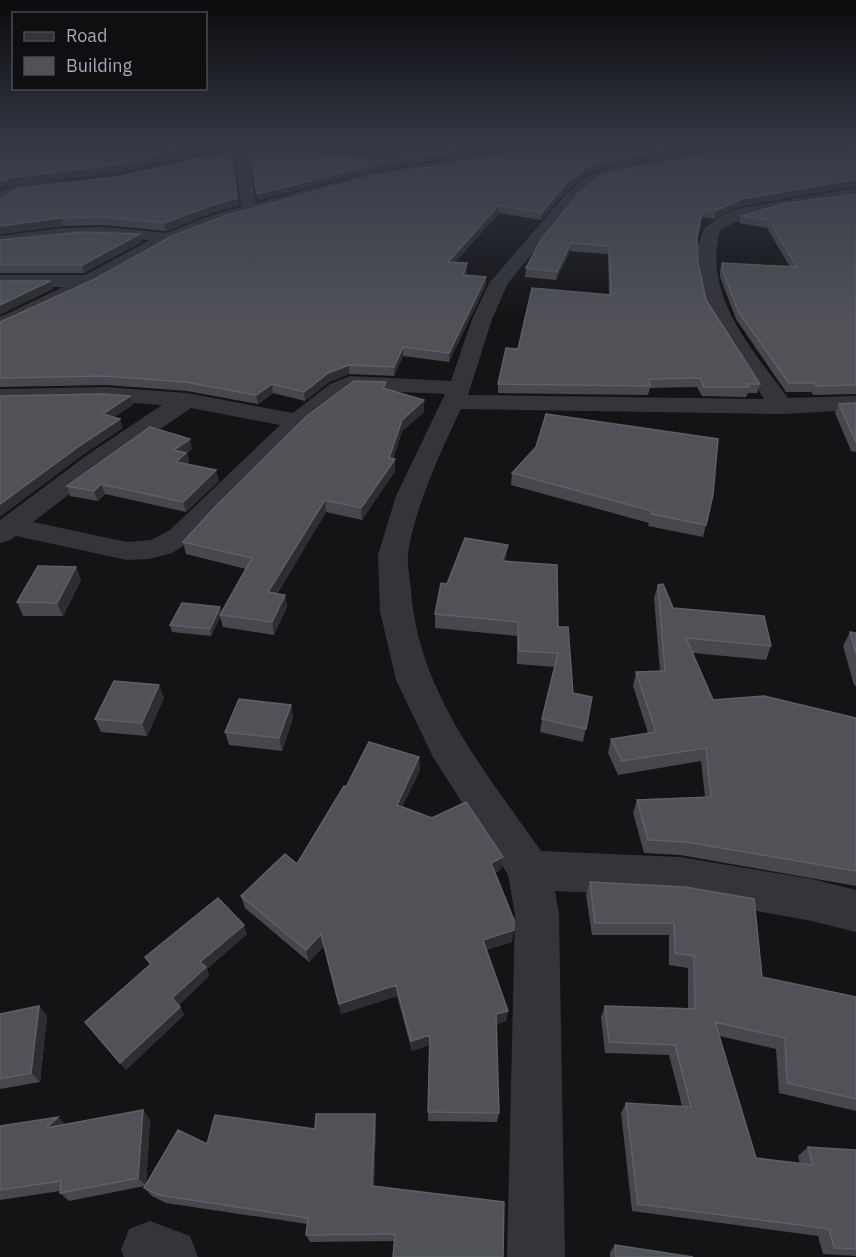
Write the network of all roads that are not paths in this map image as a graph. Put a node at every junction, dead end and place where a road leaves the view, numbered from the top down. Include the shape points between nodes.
1 (248, 204) edge
2 (269, 204) edge
3 (565, 204) edge
4 (791, 204) edge
5 (249, 209) junction
6 (167, 238) junction
7 (0, 241) edge
8 (0, 281) edge
9 (89, 281) junction
10 (0, 325) edge
11 (458, 395) junction
12 (0, 396) edge
13 (187, 400) junction
14 (856, 403) edge
15 (782, 407) junction
16 (297, 421) junction
17 (5, 530) edge
18 (530, 870) junction
19 (856, 912) edge
20 (536, 1257) edge

1 - 5 street
2 - 5 street
3 - 11 street via 499,282 482,319
4 - 15 street via 747,211 727,219 712,229 707,246 716,308
5 - 6 street
6 - 7 street via 95,231
6 - 9 street
8 - 9 street
9 - 10 street
11 - 15 street via 623,407
11 - 16 street via 350,383
11 - 18 street via 436,433 410,496 393,555 396,611 414,680 446,746
12 - 13 street via 106,394
13 - 16 street
13 - 17 street via 112,448
14 - 15 street
16 - 17 street via 167,546 127,551
18 - 19 street via 680,877 812,900
18 - 20 street via 537,915

